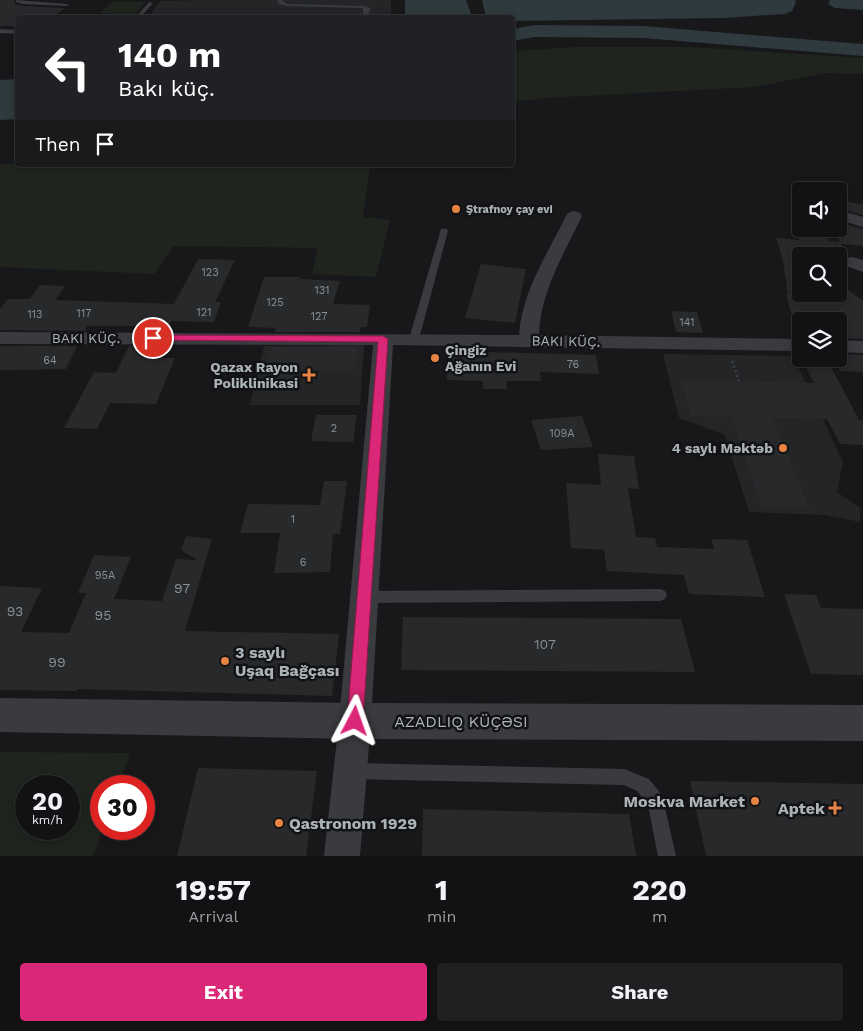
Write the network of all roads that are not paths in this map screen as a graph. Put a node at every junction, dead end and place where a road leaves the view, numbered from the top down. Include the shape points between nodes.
1 (20, 0) edge
2 (279, 0) edge
3 (151, 3) dead end
4 (67, 5) dead end
5 (140, 15) edge
6 (365, 15) edge
7 (0, 31) edge
8 (15, 32) edge
9 (574, 216) dead end
10 (847, 217) edge
11 (863, 222) edge
12 (444, 231) dead end
13 (0, 338) edge
14 (383, 339) junction
15 (414, 339) junction
16 (529, 341) junction
17 (792, 345) edge
18 (847, 346) edge
19 (863, 347) edge
20 (660, 595) dead end
21 (364, 597) junction
22 (0, 715) edge
23 (355, 721) junction
24 (863, 723) edge
25 (350, 771) junction
26 (342, 856) edge
27 (667, 856) edge

1 - 4 lane via 23,3
2 - 6 lane via 287,5 363,6 366,8
3 - 5 lane
7 - 8 lane
9 - 16 street via 538,293 530,319
10 - 11 street
12 - 15 lane
13 - 14 street
14 - 15 street
14 - 21 street
15 - 16 street
16 - 17 street
18 - 19 street
20 - 21 lane
21 - 23 street
22 - 23 street
23 - 24 street
23 - 25 street
25 - 26 street
25 - 27 lane via 624,777 643,785 656,801

